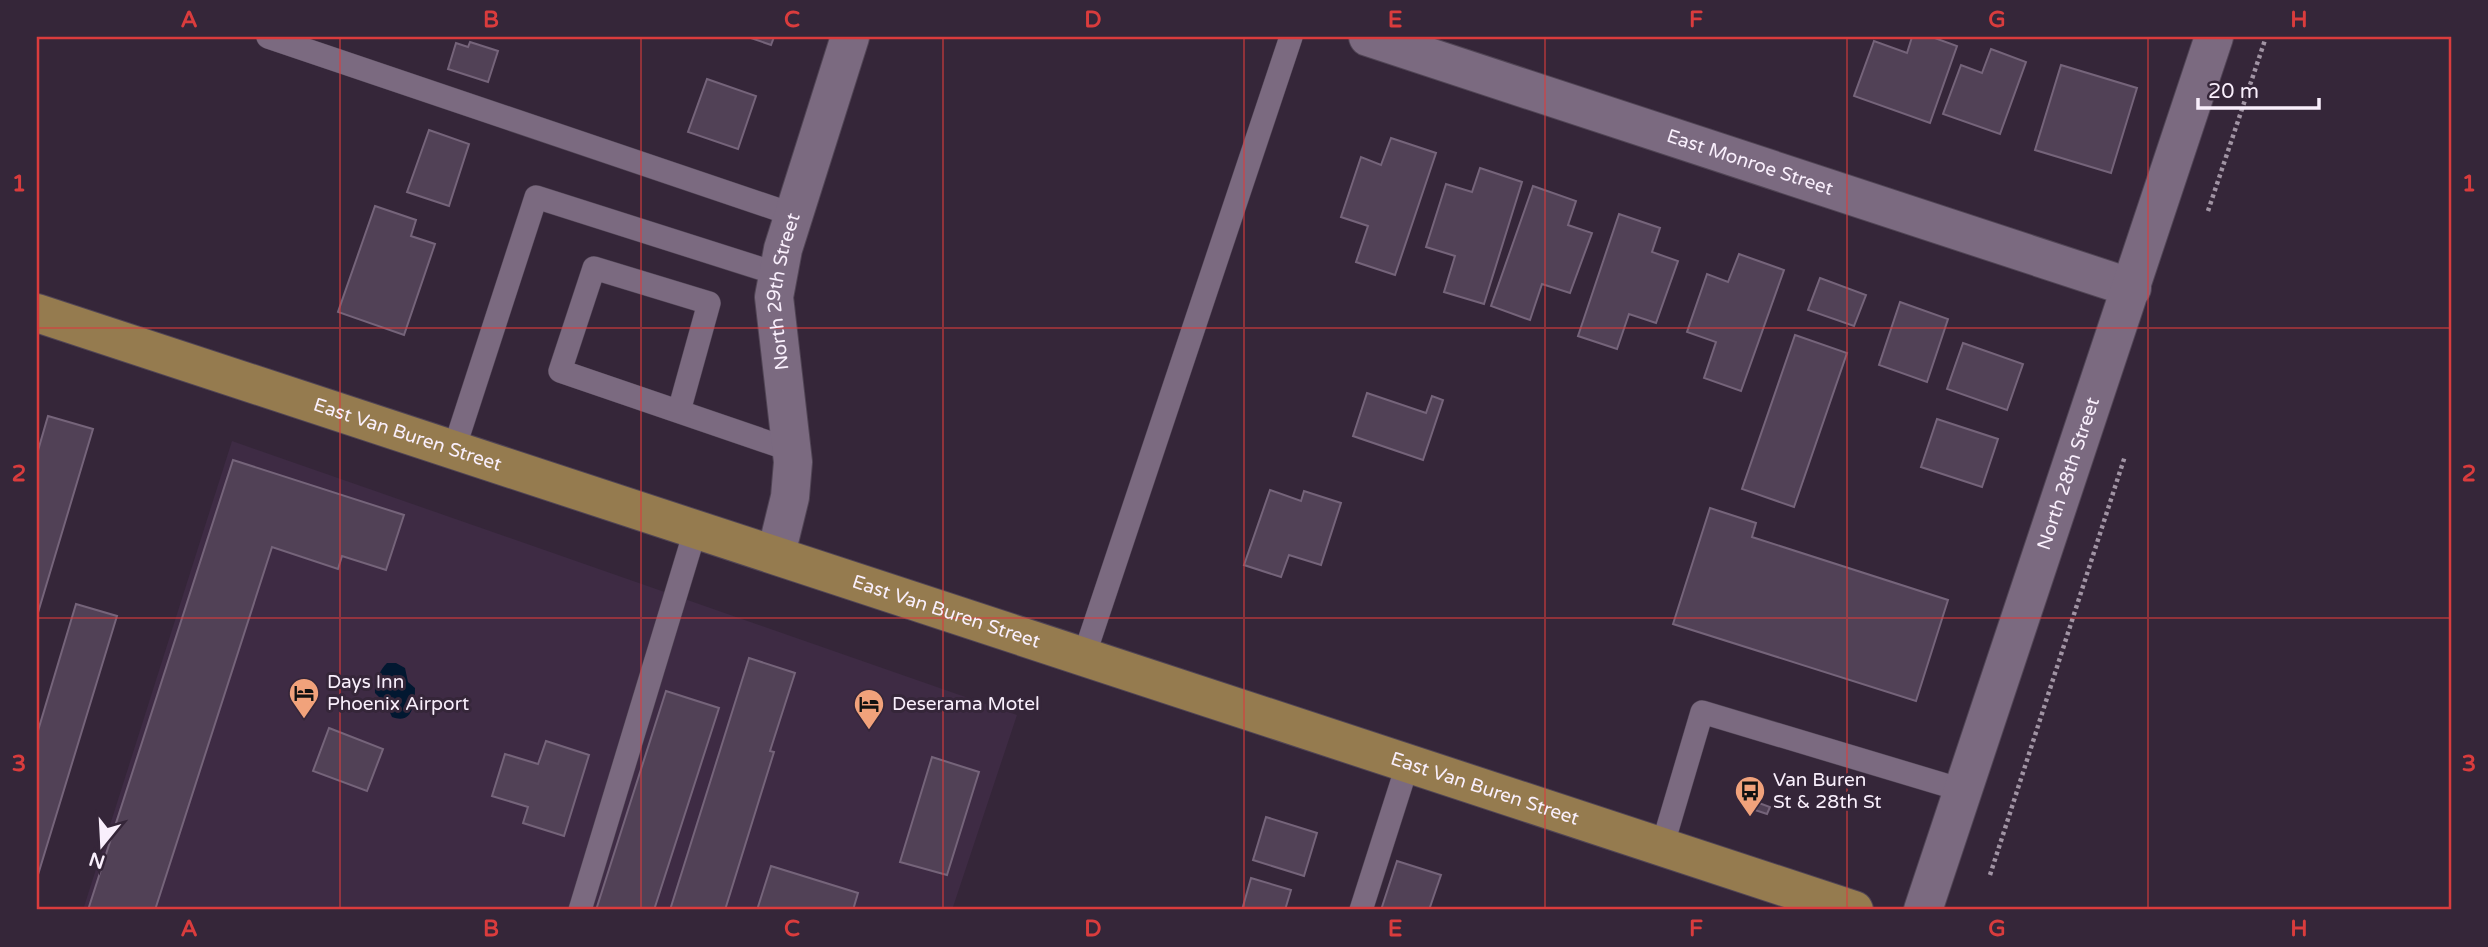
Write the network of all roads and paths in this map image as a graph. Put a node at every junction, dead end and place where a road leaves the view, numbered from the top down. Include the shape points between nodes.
1 (268, 37) edge
2 (850, 37) edge
3 (1292, 37) edge
4 (1368, 37) edge
5 (2214, 37) edge
6 (2266, 37) edge
7 (2208, 211) dead end
8 (794, 215) junction
9 (778, 274) junction
10 (2132, 288) junction
11 (37, 313) edge
12 (679, 411) junction
13 (454, 449) junction
14 (791, 450) junction
15 (2124, 456) dead end
16 (696, 528) junction
17 (776, 554) junction
18 (1084, 656) junction
19 (1408, 763) junction
20 (1962, 790) junction
21 (1662, 847) junction
22 (1990, 875) dead end
23 (580, 910) edge
24 (1361, 910) edge
25 (1854, 910) edge
26 (1923, 910) edge

1 - 8 lane
2 - 8 street, North 29th Street
3 - 18 lane
4 - 10 street, East Monroe Street
5 - 10 street, North 28th Street
6 - 7 path
8 - 9 street, North 29th Street
9 - 13 lane via 536,197
9 - 14 street, North 29th Street via 774,297
10 - 20 street, North 28th Street
11 - 13 main road, East Van Buren Street
12 - 12 lane via 709,303 594,268 560,371
12 - 14 lane
13 - 16 main road, East Van Buren Street
14 - 17 street, North 29th Street via 790,497
15 - 22 path
16 - 17 main road, East Van Buren Street
16 - 23 lane
17 - 18 main road, East Van Buren Street
18 - 19 main road, East Van Buren Street
19 - 21 main road, East Van Buren Street
19 - 24 lane
20 - 21 lane via 1702,712
20 - 26 street, North 28th Street
21 - 25 main road, East Van Buren Street

